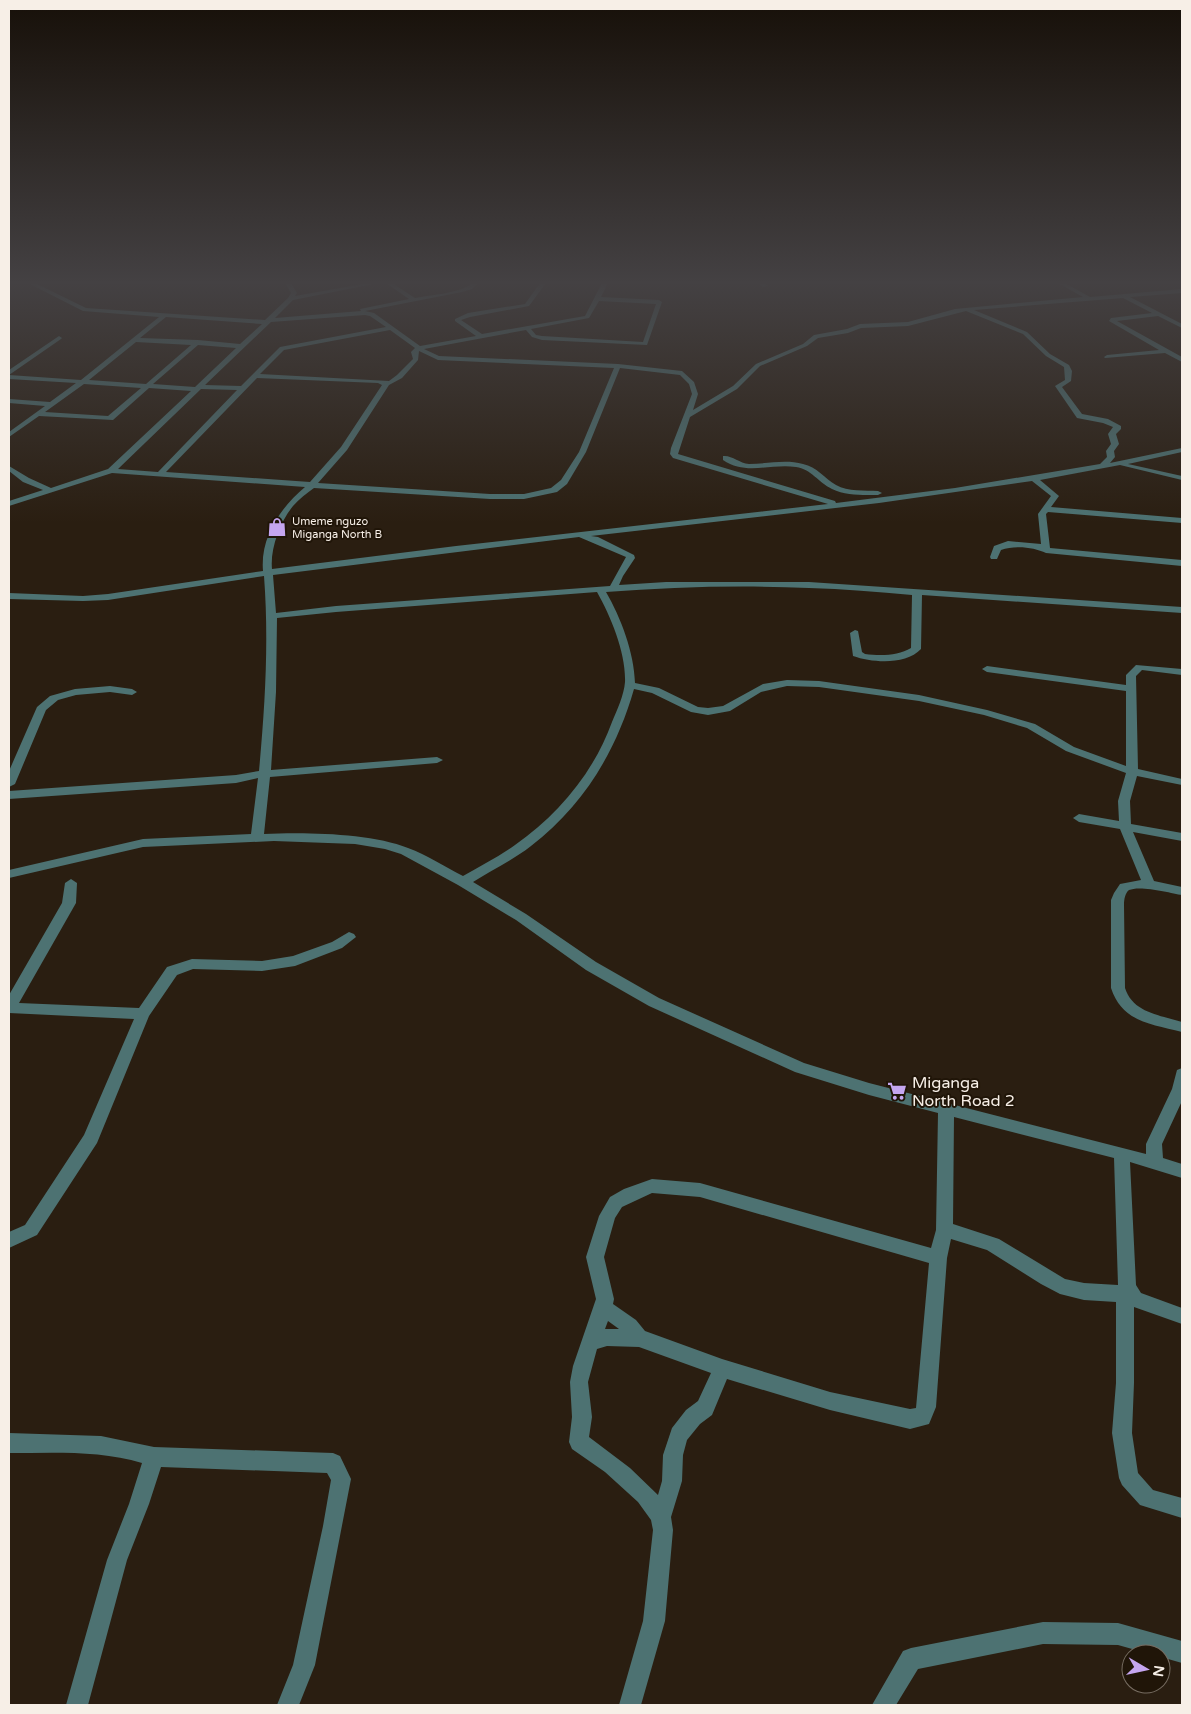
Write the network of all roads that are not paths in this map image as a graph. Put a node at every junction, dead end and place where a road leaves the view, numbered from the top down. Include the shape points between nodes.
1 (25, 363) edge
2 (106, 363) edge
3 (174, 363) edge
4 (224, 363) edge
5 (267, 363) edge
6 (411, 363) edge
7 (553, 363) edge
8 (763, 363) edge
9 (1064, 363) edge
10 (618, 366) junction
11 (9, 375) edge
12 (255, 376) junction
13 (82, 382) junction
14 (386, 384) junction
15 (148, 386) junction
16 (198, 388) junction
17 (242, 388) junction
18 (9, 401) edge
19 (51, 404) junction
20 (37, 414) junction
21 (687, 416) junction
22 (9, 435) edge
23 (1182, 450) edge
24 (726, 458) dead end
25 (1119, 464) junction
26 (1102, 467) junction
27 (9, 468) edge
28 (112, 471) junction
29 (159, 475) junction
30 (1182, 478) edge
31 (1034, 479) junction
32 (314, 484) junction
33 (50, 490) junction
34 (878, 493) dead end
35 (9, 504) edge
36 (839, 505) junction
37 (1044, 509) junction
38 (1182, 520) edge
39 (571, 535) junction
40 (1046, 547) junction
41 (994, 557) dead end
42 (1182, 563) edge
43 (268, 572) junction
44 (613, 589) junction
45 (600, 590) junction
46 (917, 593) junction
47 (9, 596) edge
48 (1182, 610) edge
49 (272, 616) junction
50 (855, 634) dead end
51 (987, 669) dead end
52 (1182, 672) edge
53 (630, 685) junction
54 (1131, 689) junction
55 (132, 692) dead end
56 (437, 760) dead end
57 (1132, 772) junction
58 (264, 774) junction
59 (1182, 782) edge
60 (9, 784) edge
61 (9, 795) edge
62 (1079, 818) dead end
63 (1125, 827) junction
64 (1182, 836) edge
65 (257, 837) junction
66 (9, 874) edge
67 (463, 882) junction
68 (71, 883) dead end
69 (1150, 886) junction
70 (1182, 891) edge
71 (349, 937) dead end
72 (9, 1004) edge
73 (9, 1008) edge
74 (143, 1014) junction
75 (1180, 1028) edge
76 (1182, 1074) edge
77 (946, 1110) junction
78 (1122, 1153) junction
79 (1155, 1163) junction
80 (1182, 1171) edge
81 (944, 1230) junction
82 (9, 1240) edge
83 (938, 1258) junction
84 (1126, 1290) junction
85 (603, 1307) junction
86 (1182, 1316) edge
87 (639, 1338) junction
88 (591, 1343) junction
89 (722, 1368) junction
90 (9, 1443) edge
91 (154, 1457) junction
92 (1182, 1508) edge
93 (661, 1517) junction
94 (1182, 1652) edge
95 (77, 1705) edge
96 (288, 1705) edge
97 (630, 1705) edge
98 (883, 1705) edge

1 - 11 street
2 - 13 street
3 - 15 street
4 - 16 street
5 - 12 street
6 - 14 street via 398,380
7 - 10 street
8 - 21 street via 731,390
9 - 26 street via 1069,372 1068,381 1058,386 1080,416 1117,426 1112,434 1115,444 1110,451 1111,456
10 - 21 street via 673,371 688,377 695,394
10 - 32 street via 578,463 554,490 514,496 470,496
11 - 13 street
12 - 14 street
12 - 17 street
13 - 15 street
13 - 19 street
14 - 32 street via 344,448
15 - 16 street
15 - 20 street via 108,418
16 - 17 street
16 - 28 street
17 - 29 street
18 - 19 street
19 - 20 street
20 - 22 street
21 - 36 street via 676,456
23 - 25 street
24 - 34 street via 732,464 747,467 794,464 816,471 836,488
25 - 26 street
25 - 30 street
26 - 31 street
27 - 33 street via 26,480
28 - 29 street
28 - 33 street
29 - 32 street
31 - 36 street
31 - 37 street via 1055,495
32 - 43 street via 291,503 280,519 270,547
33 - 35 street
36 - 39 street
37 - 38 street
37 - 40 street
39 - 43 street
39 - 44 street via 595,539 630,555
40 - 41 street via 1001,546
40 - 42 street via 1046,550
43 - 47 street via 96,598
43 - 49 street
44 - 45 street
44 - 46 street via 760,584
45 - 49 street via 490,596
45 - 53 street via 623,646
46 - 48 street
46 - 50 street via 916,649 911,653 866,659 857,654
49 - 58 street via 271,692
51 - 54 street
52 - 54 street via 1140,667 1131,675
53 - 57 street via 655,690 702,712 724,710 758,690 781,684 851,688 915,699 1003,716 1043,731 1070,749
53 - 67 street via 612,739 573,799 513,853
54 - 57 street
55 - 60 street via 110,688 54,698 41,709
56 - 58 street
57 - 59 street
57 - 63 street via 1124,801
58 - 61 street via 236,779
58 - 65 street
62 - 63 street
63 - 64 street
63 - 69 street
65 - 66 street via 142,843
65 - 67 street via 355,840 387,845
67 - 77 street via 521,917 591,966 654,1002 800,1068
68 - 72 street via 69,903
69 - 70 street
69 - 75 street via 1125,888 1118,895 1118,988 1127,1007
71 - 74 street via 338,945 295,962 262,966 192,964 172,970
73 - 74 street
74 - 82 street via 91,1138 31,1230
76 - 79 street via 1180,1089 1154,1144
77 - 78 street
77 - 81 street
78 - 79 street
78 - 84 street
79 - 80 street
81 - 83 street
81 - 84 street via 986,1241 1060,1286 1083,1291
83 - 85 street via 700,1190 652,1186 616,1202 607,1216 596,1257 605,1298
83 - 89 street via 926,1407 922,1417 910,1419 830,1401
84 - 86 street via 1135,1299
84 - 92 street via 1122,1433 1129,1478 1147,1498
85 - 87 street via 630,1326
85 - 88 street
87 - 88 street via 607,1337
87 - 89 street
88 - 93 street via 579,1382 582,1417 579,1442 598,1454 650,1501
89 - 93 street via 705,1408 693,1417 680,1436
90 - 91 street via 57,1443 134,1450
91 - 95 street via 118,1560
91 - 96 street via 333,1463 341,1479 304,1665
93 - 97 street via 663,1548 654,1621
94 - 98 street via 1118,1634 1043,1633 911,1659

